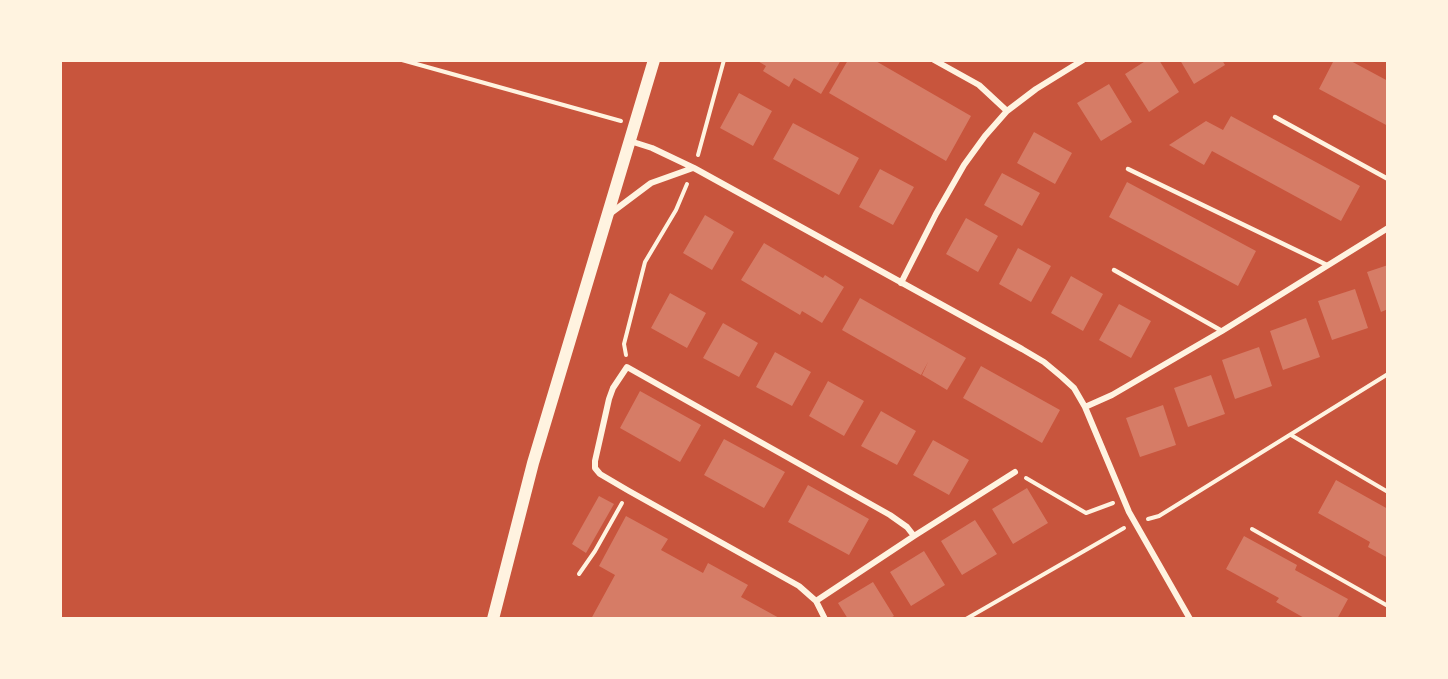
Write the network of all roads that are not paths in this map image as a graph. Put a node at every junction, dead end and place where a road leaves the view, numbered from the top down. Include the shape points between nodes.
1 (654, 60) edge
2 (934, 60) edge
3 (1083, 60) edge
4 (1007, 111) junction
5 (1275, 117) dead end
6 (630, 141) junction
7 (694, 168) junction
8 (1128, 169) dead end
9 (1388, 179) edge
10 (605, 218) junction
11 (1388, 228) edge
12 (1327, 265) junction
13 (1114, 270) dead end
14 (901, 283) junction
15 (1222, 330) junction
16 (1085, 407) junction
17 (1015, 472) road end
18 (914, 536) junction
19 (816, 601) junction
20 (493, 619) edge
21 (825, 619) edge
22 (1190, 619) edge

1 - 6 main road
2 - 4 street via 979,85
3 - 4 street
4 - 14 street via 964,165
5 - 9 lane
6 - 7 street
6 - 10 main road
7 - 10 street via 651,183
7 - 14 street
8 - 12 lane
10 - 20 main road via 533,463
11 - 12 street
12 - 15 street
13 - 15 lane
14 - 16 street via 1044,362 1074,388
15 - 16 street
16 - 22 street via 1134,522
17 - 18 street
18 - 19 street
18 - 19 street via 890,515 627,367 623,370 609,399 595,461 600,474 799,586
19 - 21 street

